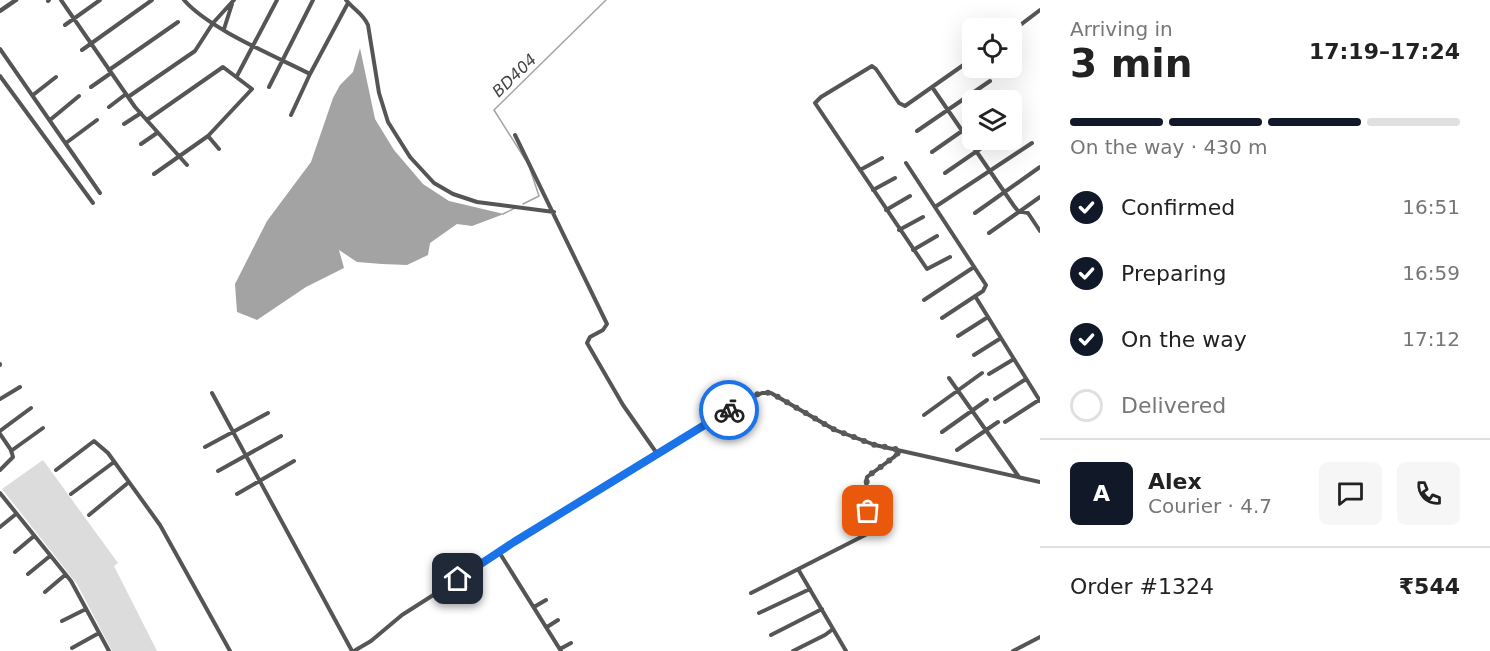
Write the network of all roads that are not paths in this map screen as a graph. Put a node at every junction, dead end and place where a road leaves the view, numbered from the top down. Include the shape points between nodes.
1 (16, 0) edge
2 (61, 0) edge
3 (100, 0) edge
4 (152, 0) edge
5 (277, 0) edge
6 (313, 0) edge
7 (186, 1) edge
8 (347, 1) edge
9 (233, 2) edge
10 (1040, 10) edge
11 (0, 11) edge
12 (74, 19) junction
13 (178, 22) dead end
14 (213, 23) junction
15 (1022, 24) edge
16 (65, 25) dead end
17 (224, 29) junction
18 (91, 43) junction
19 (253, 45) junction
20 (0, 49) edge
21 (82, 50) dead end
22 (281, 59) junction
23 (962, 66) edge
24 (110, 71) junction
25 (310, 74) junction
26 (0, 76) edge
27 (237, 76) junction
28 (56, 77) dead end
29 (990, 81) dead end
30 (91, 87) dead end
31 (269, 87) dead end
32 (932, 87) junction
33 (33, 95) junction
34 (127, 95) junction
35 (79, 96) dead end
36 (109, 107) dead end
37 (948, 110) junction
38 (141, 113) junction
39 (291, 115) dead end
40 (50, 120) junction
41 (97, 120) dead end
42 (147, 120) junction
43 (124, 123) dead end
44 (962, 129) edge
45 (917, 131) dead end
46 (962, 131) edge
47 (157, 132) junction
48 (515, 135) dead end
49 (208, 136) junction
50 (66, 143) junction
51 (1032, 143) dead end
52 (141, 144) dead end
53 (219, 149) dead end
54 (976, 151) joint
55 (932, 152) dead end
56 (179, 156) junction
57 (882, 158) dead end
58 (906, 163) dead end
59 (187, 165) dead end
60 (1040, 167) edge
61 (860, 170) junction
62 (991, 172) junction
63 (945, 173) dead end
64 (154, 174) dead end
65 (895, 178) dead end
66 (873, 190) junction
67 (1004, 192) junction
68 (100, 193) dead end
69 (910, 196) dead end
70 (1040, 197) edge
71 (93, 204) dead end
72 (935, 207) junction
73 (886, 210) junction
74 (1020, 211) junction
75 (554, 213) junction
76 (975, 213) dead end
77 (922, 216) dead end
78 (899, 230) junction
79 (1040, 231) edge
80 (989, 233) dead end
81 (937, 236) dead end
82 (914, 250) junction
83 (950, 256) dead end
84 (974, 267) junction
85 (975, 296) junction
86 (924, 300) dead end
87 (988, 317) junction
88 (942, 318) dead end
89 (958, 336) dead end
90 (1001, 338) junction
91 (974, 355) dead end
92 (1014, 358) junction
93 (982, 373) dead end
94 (989, 374) dead end
95 (949, 378) dead end
96 (1026, 379) junction
97 (20, 387) dead end
98 (957, 391) junction
99 (212, 393) dead end
100 (0, 399) edge
101 (995, 399) dead end
102 (987, 400) dead end
103 (1040, 401) edge
104 (31, 408) dead end
105 (972, 411) junction
106 (268, 413) dead end
107 (924, 415) dead end
108 (998, 422) dead end
109 (1005, 422) dead end
110 (43, 428) dead end
111 (986, 431) junction
112 (0, 432) edge
113 (233, 432) junction
114 (942, 432) dead end
115 (281, 436) dead end
116 (205, 447) dead end
117 (901, 450) junction
118 (957, 450) dead end
119 (11, 451) junction
120 (246, 455) junction
121 (658, 456) junction
122 (294, 461) dead end
123 (114, 462) junction
124 (0, 470) edge
125 (56, 470) dead end
126 (218, 471) dead end
127 (1019, 477) junction
128 (260, 481) junction
129 (129, 482) junction
130 (1040, 482) edge
131 (0, 493) edge
132 (71, 494) dead end
133 (237, 494) dead end
134 (16, 514) junction
135 (89, 515) dead end
136 (0, 527) edge
137 (34, 536) junction
138 (15, 552) dead end
139 (499, 552) junction
140 (50, 556) junction
141 (798, 569) junction
142 (28, 574) dead end
143 (66, 575) junction
144 (810, 589) junction
145 (45, 592) dead end
146 (751, 593) dead end
147 (546, 600) dead end
148 (534, 607) junction
149 (86, 609) junction
150 (822, 609) junction
151 (759, 613) dead end
152 (558, 620) dead end
153 (62, 621) dead end
154 (547, 627) junction
155 (833, 629) junction
156 (99, 633) junction
157 (771, 635) dead end
158 (1040, 637) edge
159 (571, 643) dead end
160 (72, 648) dead end
161 (560, 650) edge
162 (109, 651) edge
163 (230, 651) edge
164 (353, 651) edge
165 (793, 651) edge
166 (846, 651) edge
167 (1013, 651) edge

1 - 11 street
2 - 12 street
3 - 12 street
4 - 18 street
5 - 19 street
6 - 22 street
7 - 14 street
8 - 25 street
8 - 75 street via 368,25 388,122 410,157 434,183 477,202
9 - 14 street
9 - 17 street
10 - 15 street
12 - 16 street
12 - 18 street
13 - 24 street
14 - 17 street
14 - 34 street via 195,51
17 - 19 street
18 - 21 street
18 - 24 street
19 - 22 street
19 - 27 street
20 - 33 street
22 - 25 street
22 - 31 street
23 - 32 street
24 - 30 street
24 - 34 street
25 - 39 street
26 - 71 street
27 - 42 street via 223,67
27 - 49 street via 252,89
28 - 33 street
29 - 37 street
32 - 37 street
32 - 61 street via 903,106 872,66 816,101
33 - 40 street
34 - 36 street
34 - 38 street
35 - 40 street
37 - 44 street
37 - 45 street
38 - 42 street
38 - 43 street
40 - 50 street
41 - 50 street
42 - 47 street
46 - 55 street
47 - 52 street
47 - 56 street
48 - 75 street
49 - 53 street
49 - 56 street
50 - 68 street
51 - 62 street
54 - 62 street
54 - 63 street
56 - 59 street
56 - 64 street
57 - 61 street
58 - 72 street
60 - 67 street
61 - 66 street
62 - 67 street
62 - 72 street
65 - 66 street
66 - 73 street
67 - 74 street
67 - 76 street
69 - 73 street
70 - 74 street
72 - 84 street
73 - 78 street
74 - 79 street via 1028,213
74 - 80 street
75 - 121 street via 606,324 588,343
77 - 78 street
78 - 82 street
81 - 82 street
82 - 83 street via 927,269
84 - 85 street via 986,285
84 - 86 street
85 - 87 street
85 - 88 street
87 - 89 street
87 - 90 street
90 - 91 street
90 - 92 street
92 - 94 street
92 - 96 street
93 - 98 street
95 - 98 street
96 - 101 street
96 - 103 street
97 - 100 street
98 - 105 street
98 - 107 street
99 - 113 street
102 - 105 street
103 - 109 street
104 - 112 street
105 - 111 street
105 - 114 street
106 - 113 street
108 - 111 street
110 - 119 street
111 - 118 street
111 - 127 street
112 - 119 street
113 - 116 street
113 - 120 street
115 - 120 street
117 - 121 street via 835,430 766,392 736,406
117 - 127 street
117 - 141 street via 867,477 871,532
119 - 124 street via 11,461
120 - 126 street
120 - 128 street
121 - 139 street
122 - 128 street
123 - 125 street via 94,441
123 - 129 street
123 - 132 street
127 - 130 street
128 - 133 street
128 - 164 street
129 - 135 street
129 - 163 street via 160,525
131 - 134 street
134 - 136 street
134 - 137 street
137 - 138 street
137 - 140 street
139 - 148 street
139 - 164 street
140 - 142 street
140 - 143 street
141 - 144 street
141 - 146 street
143 - 145 street
143 - 149 street
144 - 150 street
144 - 151 street
147 - 148 street
148 - 154 street
149 - 153 street
149 - 156 street
150 - 155 street
150 - 157 street
152 - 154 street
154 - 161 street
155 - 165 street
155 - 166 street
156 - 160 street
156 - 162 street
158 - 167 street
159 - 161 street

